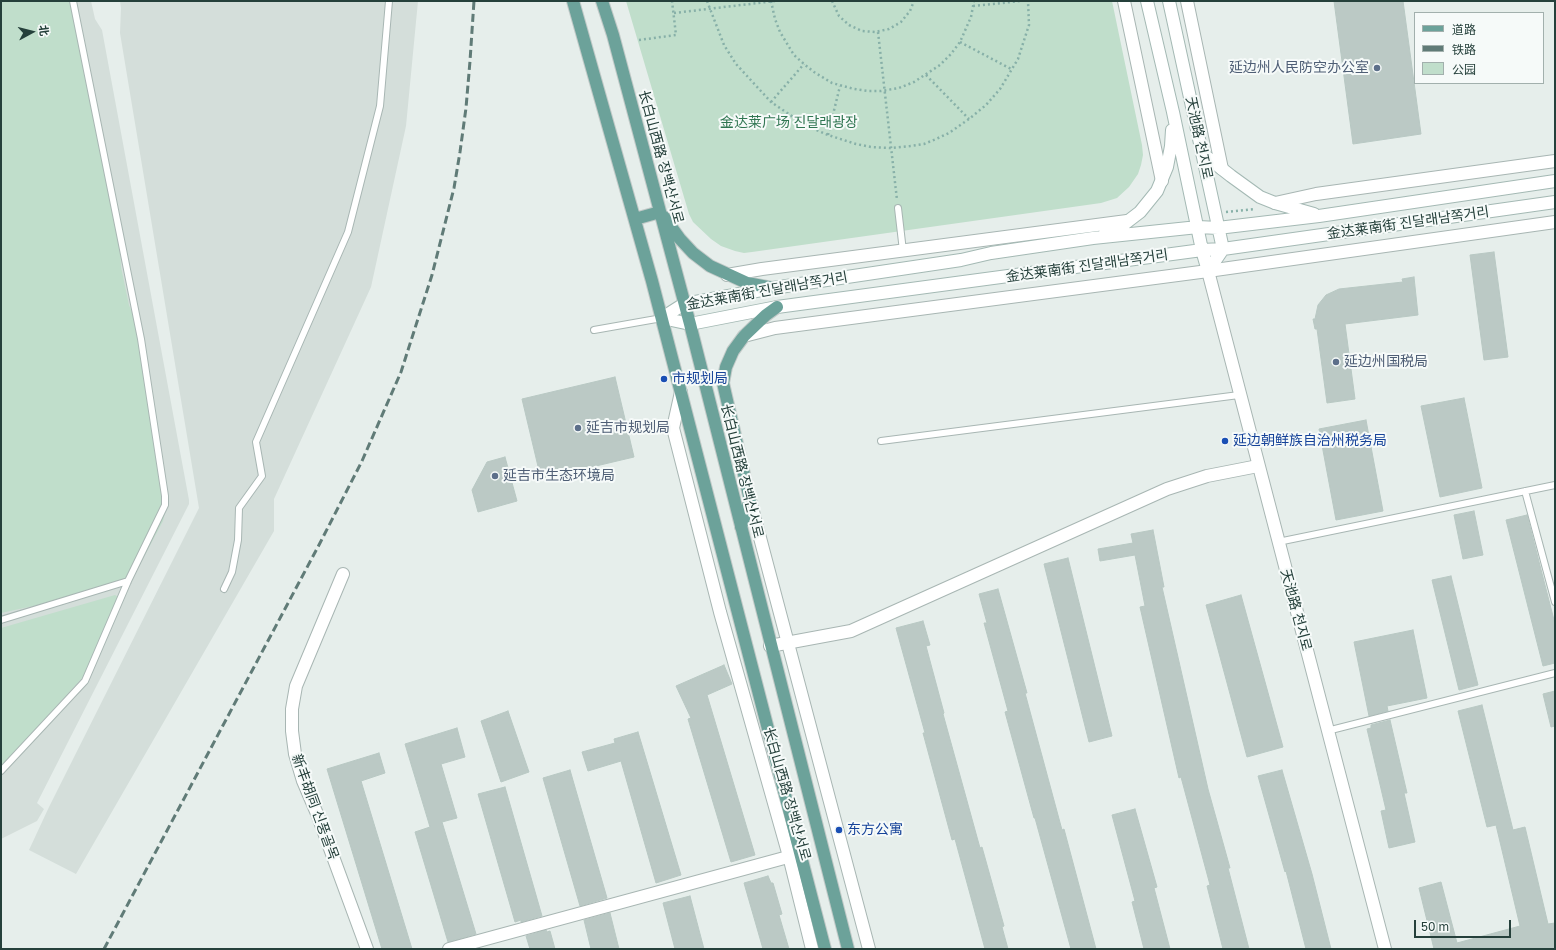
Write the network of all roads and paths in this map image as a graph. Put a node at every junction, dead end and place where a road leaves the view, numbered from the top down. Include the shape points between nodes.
1 (72, 1) edge
2 (389, 1) edge
3 (573, 1) edge
4 (602, 1) edge
5 (672, 1) edge
6 (707, 1) edge
7 (771, 1) edge
8 (775, 1) edge
9 (832, 1) edge
10 (914, 1) edge
11 (974, 1) edge
12 (1020, 1) edge
13 (1028, 1) edge
14 (1124, 1) edge
15 (1147, 1) edge
16 (1169, 1) edge
17 (1188, 1) edge
18 (973, 6) junction
19 (709, 9) junction
20 (674, 13) junction
21 (878, 32) junction
22 (639, 40) dead end
23 (960, 42) junction
24 (804, 64) junction
25 (1012, 70) junction
26 (926, 76) junction
27 (840, 86) junction
28 (885, 90) junction
29 (771, 102) junction
30 (1173, 112) junction
31 (970, 119) junction
32 (828, 135) junction
33 (891, 148) junction
34 (1203, 154) junction
35 (1555, 161) edge
36 (1222, 170) junction
37 (1162, 181) junction
38 (1555, 181) edge
39 (1555, 202) edge
40 (1275, 203) junction
41 (898, 208) joint
42 (660, 212) junction
43 (1319, 216) junction
44 (635, 218) junction
45 (1127, 221) junction
46 (1555, 222) edge
47 (1198, 228) junction
48 (1218, 228) junction
49 (1093, 238) junction
50 (1223, 249) junction
51 (1202, 250) junction
52 (903, 251) junction
53 (1208, 271) junction
54 (727, 275) junction
55 (773, 288) junction
56 (684, 304) junction
57 (777, 307) junction
58 (662, 318) junction
59 (690, 324) junction
60 (594, 330) dead end
61 (744, 336) junction
62 (681, 392) junction
63 (1239, 395) junction
64 (881, 441) dead end
65 (1258, 466) junction
66 (1555, 485) edge
67 (1525, 492) junction
68 (750, 500) junction
69 (741, 528) junction
70 (1278, 542) junction
71 (343, 574) dead end
72 (128, 581) junction
73 (224, 589) dead end
74 (1555, 602) edge
75 (1, 620) edge
76 (789, 643) junction
77 (770, 646) junction
78 (1555, 672) edge
79 (1327, 730) junction
80 (1, 771) edge
81 (794, 855) junction
82 (367, 949) edge
83 (449, 949) edge
84 (812, 949) edge
85 (825, 949) edge
86 (848, 949) edge
87 (869, 949) edge
88 (1385, 949) edge

1 - 72 lane via 142,339 165,496 165,505
2 - 73 lane via 380,106 348,232 256,442 262,476 239,508 238,540 232,572
3 - 44 main road, 长白山西路 장백산서로
4 - 42 main road, 长白山西路 장백산서로
5 - 20 path
6 - 19 path
7 - 8 path
7 - 19 path
7 - 24 path via 780,32 794,55
9 - 21 path via 839,16 849,25 862,31
10 - 21 path via 901,22
11 - 18 path
12 - 18 path
13 - 25 path via 1028,25
14 - 37 street
15 - 30 street, 天池路 천지로
16 - 34 street, 天池路 천지로
17 - 36 street, 天池路 천지로
18 - 23 path
19 - 20 path
19 - 29 path via 724,45 736,64
20 - 22 path via 676,35
21 - 28 path
23 - 25 path
23 - 26 path via 951,54
24 - 27 path
24 - 29 path
25 - 31 path via 1000,89
26 - 28 path via 899,88
26 - 31 path
27 - 28 path via 868,91
27 - 32 path
28 - 33 path
29 - 32 path via 805,125
30 - 37 street via 1172,146
30 - 47 street, 天池路 천지로
31 - 33 path via 949,133 924,144
32 - 33 path via 856,144
33 - 41 path
34 - 36 street
34 - 48 street, 天池路 천지로
35 - 40 street via 1316,194
36 - 40 street via 1260,197
37 - 45 street via 1154,196 1140,212
38 - 43 street, 金达莱南街 진달래남쪽거리
39 - 50 street, 金达莱南街 진달래남쪽거리
40 - 43 street
41 - 52 lane
42 - 44 main road
42 - 54 main road via 693,253
42 - 56 main road, 长白山西路 장백산서로
43 - 48 street, 金达莱南街 진달래남쪽거리
44 - 58 main road, 长白山西路 장백산서로
45 - 49 street
45 - 52 street, 金达莱南街 진달래남쪽거리
46 - 53 street, 金达莱南街 진달래남쪽거리
47 - 48 street, 金达莱南街 진달래남쪽거리
47 - 49 street, 金达莱南街 진달래남쪽거리
47 - 51 street, 天池路 천지로
48 - 50 street, 天池路 천지로
49 - 55 street, 金达莱南街 진달래남쪽거리
50 - 51 street, 金达莱南街 진달래남쪽거리
50 - 53 street
51 - 53 street, 天池路 천지로
51 - 57 street, 金达莱南街 진달래남쪽거리
52 - 54 street, 金达莱南街 진달래남쪽거리
53 - 61 street, 金达莱南街 진달래남쪽거리 via 783,327
53 - 63 street, 天池路 천지로
54 - 55 main road via 747,283
55 - 56 street, 金达莱南街 진달래남쪽거리
56 - 58 street, 金达莱南街 진달래남쪽거리
56 - 59 main road, 长白山西路 장백산서로
57 - 59 street, 金达莱南街 진달래남쪽거리
57 - 61 main road
58 - 59 street, 金达莱南街 진달래남쪽거리
58 - 60 lane
58 - 62 main road, 长白山西路 장백산서로
59 - 69 main road, 长白山西路 장백산서로
61 - 68 main road via 733,351 723,383
62 - 81 main road, 长白山西路 장백산서로
62 - 81 street, 长白山西路 장백산서로 via 673,428 720,612
63 - 64 lane
63 - 65 street, 天池路 천지로
65 - 70 street, 天池路 천지로
65 - 76 street via 1207,476 1167,489 851,631
66 - 67 lane
67 - 70 lane
67 - 74 lane
68 - 69 main road
68 - 76 street, 长白山西路 장백산서로
69 - 77 main road, 长白山西路 장백산서로
70 - 79 street, 天池路 천지로
71 - 82 street, 新丰胡同 신풍골목 via 296,686 292,731 295,754 303,781
72 - 75 lane
72 - 80 lane via 85,681
76 - 77 street
76 - 87 street, 长白山西路 장백산서로
77 - 86 main road, 长白山西路 장백산서로
78 - 79 lane
79 - 88 street, 天池路 천지로
81 - 83 street
81 - 84 street, 长白山西路 장백산서로
81 - 85 main road, 长白山西路 장백산서로

